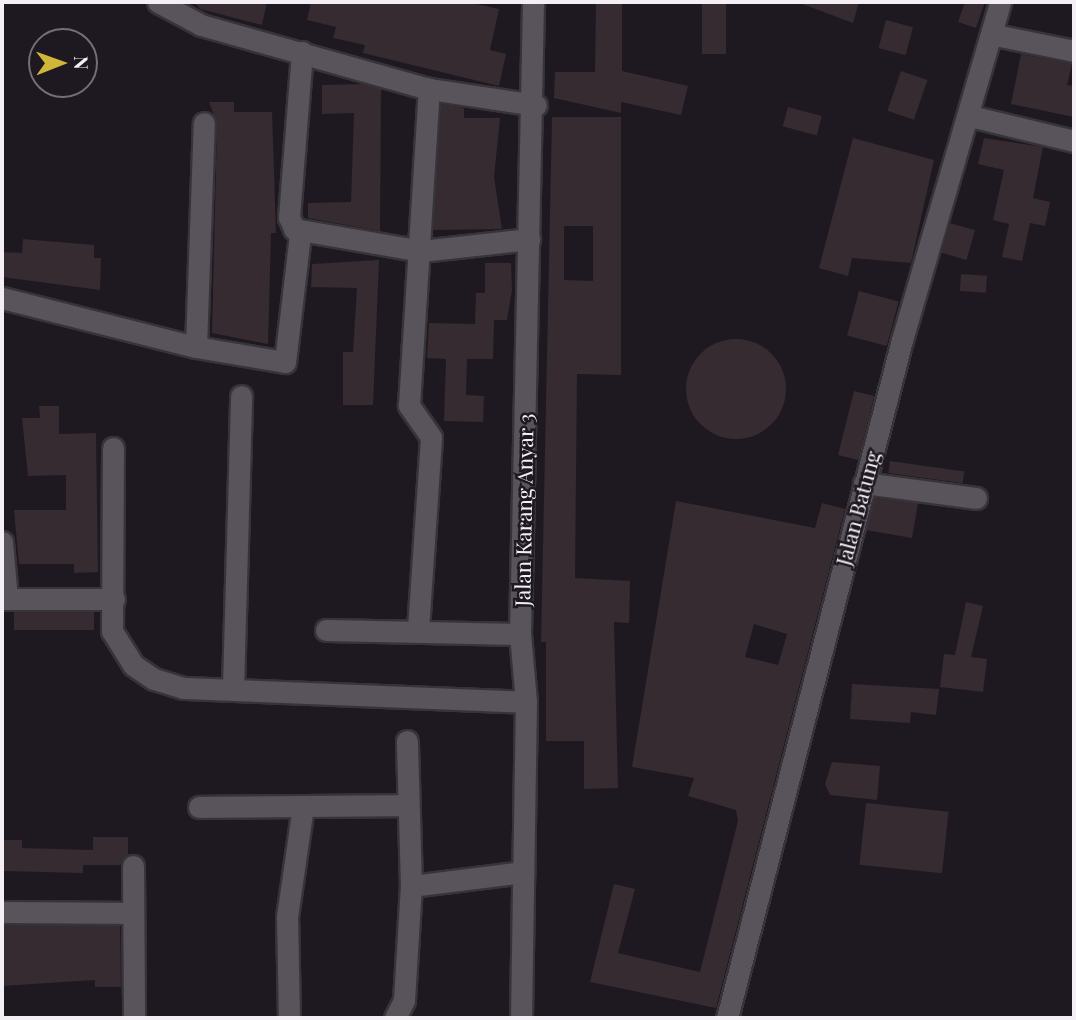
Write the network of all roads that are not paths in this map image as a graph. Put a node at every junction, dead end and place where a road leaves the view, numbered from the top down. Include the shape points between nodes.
1 (158, 2) edge
2 (533, 2) edge
3 (1000, 2) edge
4 (995, 35) junction
5 (1074, 51) edge
6 (302, 52) junction
7 (429, 89) junction
8 (536, 105) junction
9 (970, 116) junction
10 (204, 123) dead end
11 (1074, 141) edge
12 (300, 234) junction
13 (529, 239) junction
14 (421, 251) junction
15 (2, 298) edge
16 (196, 347) junction
17 (241, 396) dead end
18 (113, 448) dead end
19 (864, 483) junction
20 (976, 498) dead end
21 (2, 542) edge
22 (4, 599) edge
23 (114, 599) junction
24 (418, 629) junction
25 (326, 630) dead end
26 (520, 634) junction
27 (233, 688) junction
28 (526, 702) junction
29 (407, 741) dead end
30 (408, 805) junction
31 (303, 806) junction
32 (199, 807) dead end
33 (133, 866) dead end
34 (523, 873) junction
35 (411, 886) junction
36 (2, 912) edge
37 (132, 913) junction
38 (134, 1018) edge
39 (289, 1018) edge
40 (395, 1018) edge
41 (521, 1018) edge
42 (727, 1018) edge

1 - 6 street via 201,25
2 - 8 street, Jalan Karang Anyar 3
3 - 4 street, Jalan Batung
4 - 5 street
4 - 9 street, Jalan Batung
6 - 7 street
6 - 12 street via 289,217
7 - 8 street
7 - 14 street
8 - 13 street, Jalan Karang Anyar 3
9 - 11 street
9 - 19 street, Jalan Batung
10 - 16 street
12 - 14 street
12 - 16 street via 290,356 285,362
13 - 14 street
13 - 26 street, Jalan Karang Anyar 3
14 - 24 street via 409,405 431,437
15 - 16 street
17 - 27 street
18 - 23 street
19 - 20 street
19 - 42 street, Jalan Batung
21 - 22 street
22 - 23 street
23 - 27 street via 112,631 133,665 183,688
24 - 25 street
24 - 26 street
26 - 28 street, Jalan Karang Anyar 3
27 - 28 street
28 - 34 street, Jalan Karang Anyar 3
29 - 30 street
30 - 31 street
30 - 35 street
31 - 32 street
31 - 39 street via 288,917
33 - 37 street
34 - 35 street
34 - 41 street, Jalan Karang Anyar 3
35 - 40 street via 404,1000
36 - 37 street
37 - 38 street

